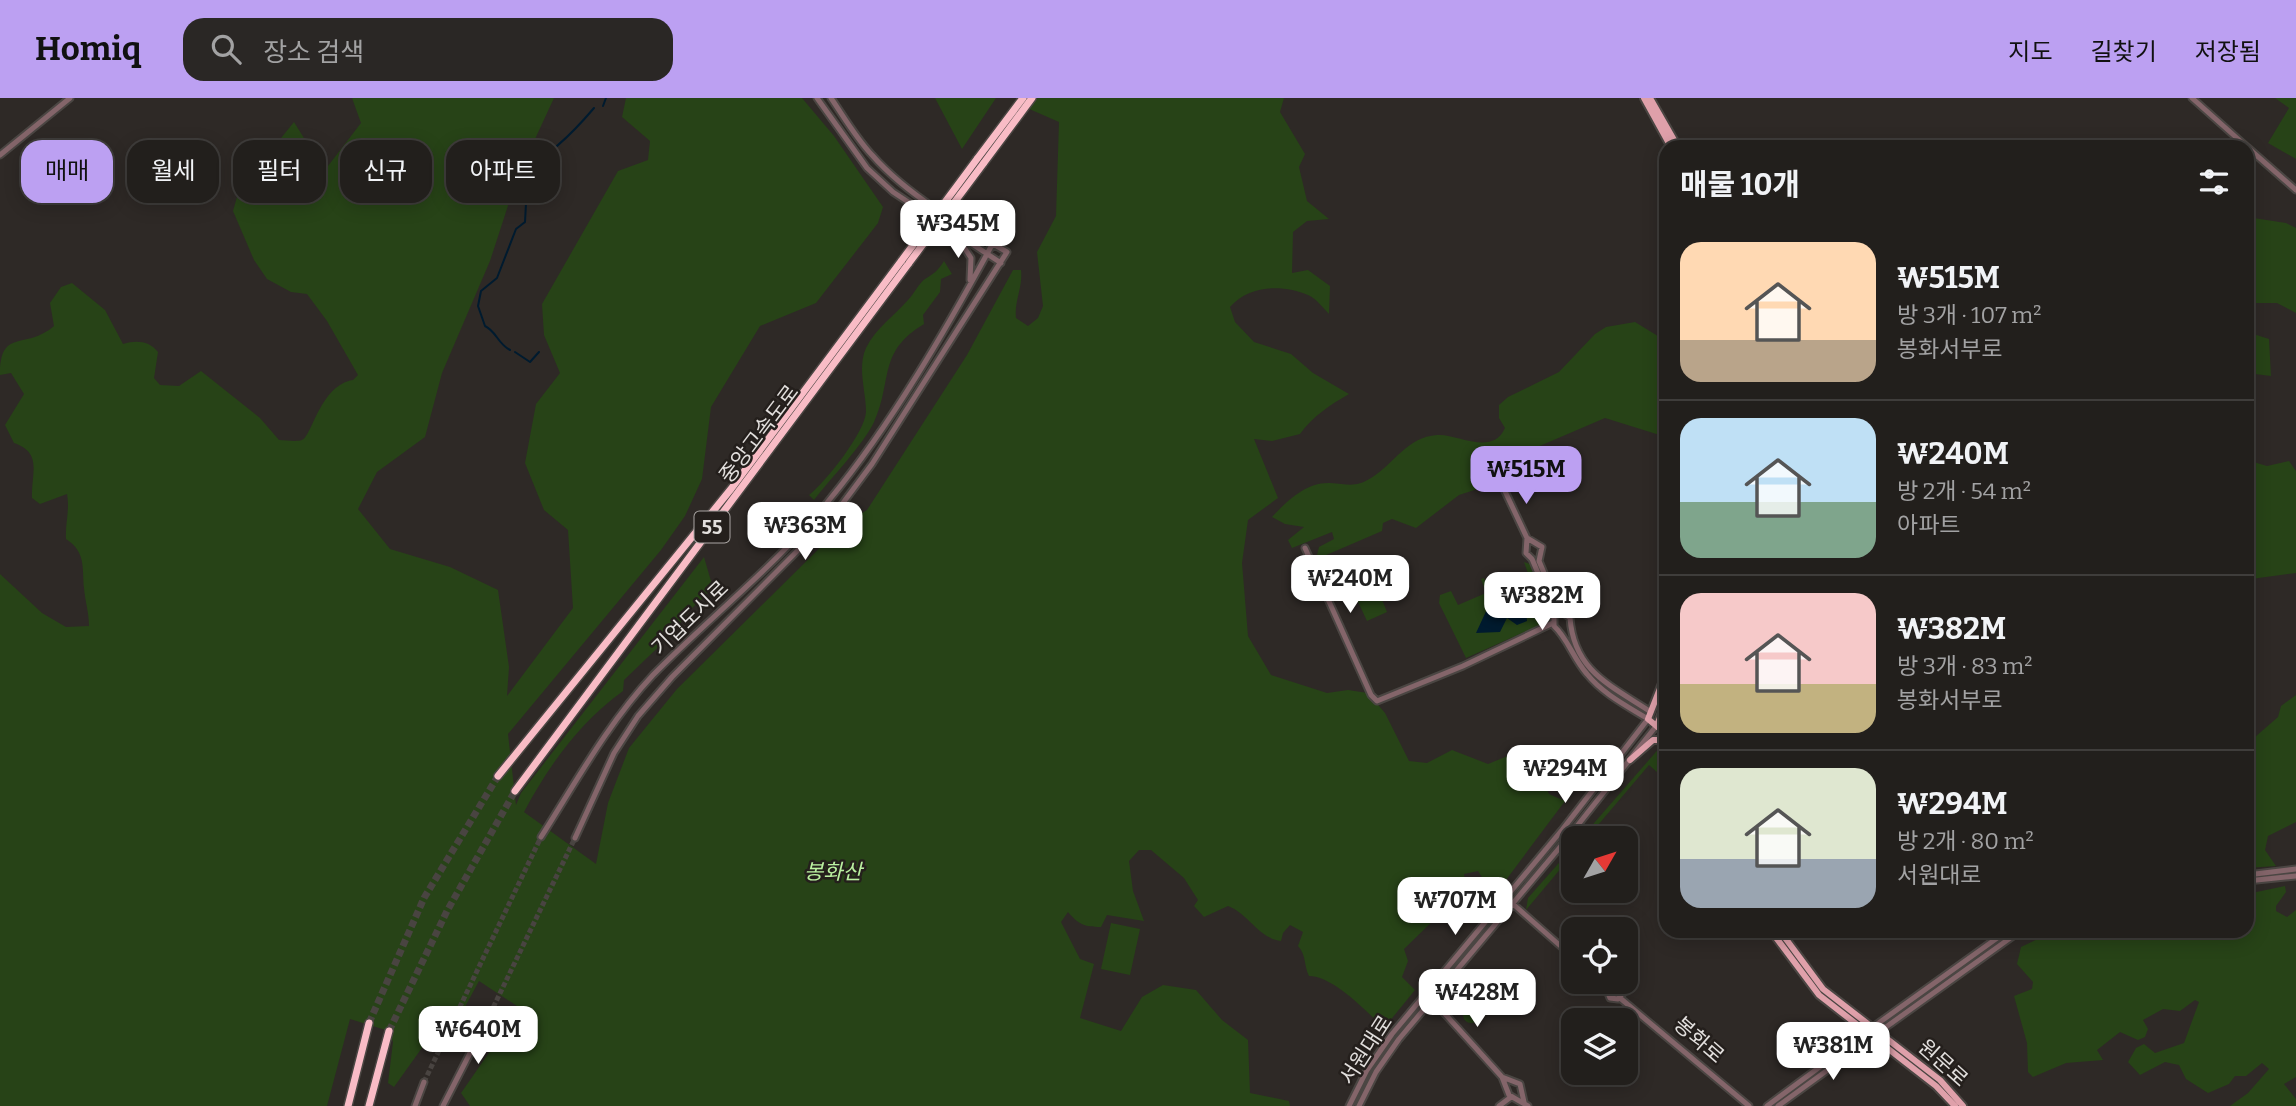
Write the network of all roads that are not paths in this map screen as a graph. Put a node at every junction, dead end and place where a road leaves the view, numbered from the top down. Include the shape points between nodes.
1 (70, 98) edge
2 (817, 98) edge
3 (831, 98) edge
4 (1023, 98) edge
5 (1032, 98) edge
6 (1644, 98) edge
7 (1650, 98) edge
8 (2192, 98) edge
9 (1667, 140) edge
10 (1674, 140) edge
11 (2239, 140) edge
12 (2254, 153) edge
13 (0, 155) edge
14 (980, 161) junction
15 (2296, 190) edge
16 (955, 235) junction
17 (993, 243) junction
18 (986, 255) junction
19 (906, 262) junction
20 (1001, 263) junction
21 (970, 283) junction
22 (1503, 487) dead end
23 (1527, 538) junction
24 (1305, 548) dead end
25 (1526, 549) junction
26 (1538, 550) junction
27 (1532, 559) junction
28 (1563, 613) junction
29 (1555, 625) junction
30 (1569, 627) junction
31 (1659, 691) edge
32 (1649, 716) junction
33 (1659, 717) edge
34 (1659, 720) edge
35 (1657, 725) junction
36 (1659, 740) edge
37 (1630, 760) junction
38 (498, 776) tunnel mouth
39 (515, 791) tunnel mouth
40 (541, 837) tunnel mouth
41 (575, 838) tunnel mouth
42 (2296, 869) edge
43 (2254, 873) edge
44 (2296, 876) edge
45 (2254, 880) edge
46 (1505, 897) junction
47 (1513, 904) junction
48 (1775, 938) edge
49 (1785, 938) edge
50 (1998, 938) edge
51 (2010, 938) edge
52 (1561, 946) edge
53 (1427, 993) junction
54 (1609, 994) edge
55 (1622, 994) edge
56 (1623, 997) junction
57 (1433, 999) junction
58 (490, 1014) tunnel mouth
59 (369, 1023) tunnel mouth
60 (389, 1031) tunnel mouth
61 (1873, 1032) junction
62 (1502, 1077) junction
63 (424, 1082) tunnel mouth
64 (1513, 1083) junction
65 (1522, 1091) junction
66 (1511, 1094) junction
67 (1501, 1104) edge
68 (1526, 1104) edge
69 (348, 1106) edge
70 (369, 1106) edge
71 (415, 1106) edge
72 (443, 1106) edge
73 (1349, 1106) edge
74 (1359, 1106) edge
75 (1749, 1106) edge
76 (1767, 1106) edge
77 (1778, 1106) edge
78 (1955, 1106) edge
79 (1963, 1106) edge

1 - 13 street
2 - 16 street via 867,168 908,204
3 - 17 street via 871,155 891,174
4 - 14 highway, 중앙고속도로 / 55
5 - 14 highway, 중앙고속도로 / 55
6 - 9 main road
7 - 10 main road
8 - 11 street
12 - 15 street
14 - 19 highway, 중앙고속도로 / 55, bridge
16 - 18 street
16 - 21 street via 971,258
17 - 18 street, 기업도시로
17 - 20 street via 1007,252
18 - 20 street
18 - 21 street, 기업도시로
19 - 38 highway, 중앙고속도로 / 55 via 731,489
19 - 39 highway, 중앙고속도로 / 55
20 - 41 street, 기업도시로 via 837,511 638,716 614,753
21 - 40 street, 기업도시로 via 901,398 829,501 626,707
22 - 23 street
23 - 25 street
23 - 26 street
24 - 29 street via 1377,701
25 - 26 street
25 - 27 street
26 - 27 street
26 - 28 street
27 - 29 street via 1553,607
28 - 29 street
28 - 30 street via 1570,618
29 - 30 street
29 - 32 street via 1594,682
30 - 32 street via 1573,642 1593,672
31 - 32 main road
32 - 33 main road
32 - 35 main road
32 - 46 street, 서원대로
34 - 35 main road
35 - 37 street, 서원대로
36 - 37 main road
37 - 47 street, 서원대로
42 - 43 street
44 - 45 street
46 - 47 street
46 - 53 street, 서원대로
47 - 52 street
47 - 57 street, 서원대로
48 - 61 main road, 원문로 via 1819,995
49 - 61 main road, 원문로 via 1824,989
50 - 61 street
51 - 61 street
53 - 57 street
53 - 73 street, 서원대로 via 1367,1070
54 - 56 street via 1610,998
55 - 56 street
56 - 75 street, 봉화로
57 - 62 street
57 - 74 street, 서원대로 via 1376,1072
58 - 72 street
59 - 69 highway
60 - 70 highway
61 - 76 street
61 - 77 street
61 - 78 main road, 원문로
61 - 79 main road, 원문로 via 1950,1088
62 - 64 street
62 - 66 street
63 - 71 street
64 - 65 street via 1520,1084
64 - 66 street
65 - 66 street
65 - 68 street
66 - 67 street
66 - 68 street

